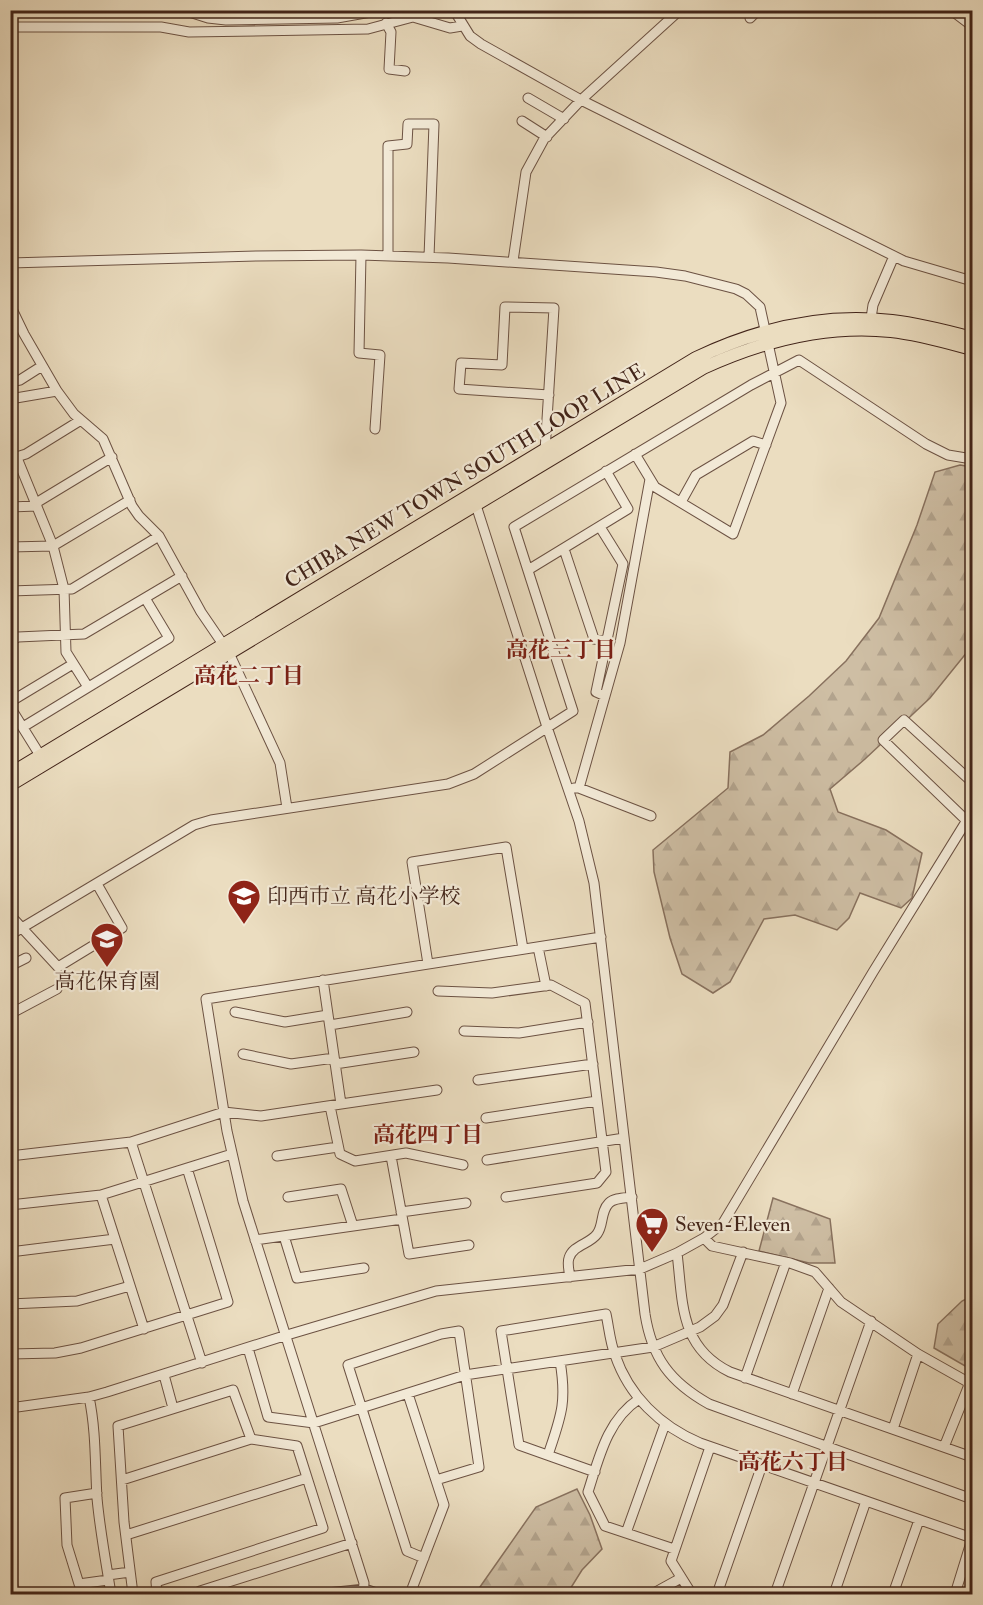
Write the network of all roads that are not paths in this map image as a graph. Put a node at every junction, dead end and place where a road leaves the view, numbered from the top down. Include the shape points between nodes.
1 (382, 10) edge
2 (454, 10) edge
3 (680, 10) edge
4 (758, 10) edge
5 (951, 10) edge
6 (188, 12) edge
7 (750, 18) dead end
8 (386, 23) junction
9 (462, 26) junction
10 (972, 26) edge
11 (10, 27) edge
12 (405, 71) dead end
13 (528, 98) dead end
14 (581, 100) junction
15 (564, 119) junction
16 (522, 121) dead end
17 (547, 137) junction
18 (361, 255) junction
19 (388, 256) junction
20 (894, 256) junction
21 (429, 257) junction
22 (513, 261) junction
23 (10, 263) edge
24 (972, 281) edge
25 (10, 305) edge
26 (870, 325) junction
27 (768, 337) junction
28 (972, 338) edge
29 (972, 349) edge
30 (42, 366) junction
31 (775, 373) junction
32 (10, 382) edge
33 (57, 391) junction
34 (549, 395) junction
35 (10, 399) edge
36 (81, 420) junction
37 (375, 429) dead end
38 (766, 445) junction
39 (10, 450) edge
40 (545, 451) junction
41 (635, 454) junction
42 (112, 457) junction
43 (14, 458) edge
44 (972, 459) edge
45 (606, 471) junction
46 (650, 479) junction
47 (474, 499) junction
48 (130, 500) junction
49 (681, 502) junction
50 (36, 505) junction
51 (10, 507) edge
52 (600, 527) junction
53 (159, 536) junction
54 (53, 546) junction
55 (10, 547) edge
56 (564, 549) junction
57 (528, 570) junction
58 (182, 576) junction
59 (64, 589) junction
60 (10, 591) edge
61 (145, 598) junction
62 (65, 635) junction
63 (10, 641) edge
64 (607, 641) junction
65 (226, 649) junction
66 (74, 664) junction
67 (88, 687) junction
68 (605, 696) junction
69 (10, 702) edge
70 (10, 707) edge
71 (23, 727) junction
72 (547, 728) junction
73 (43, 760) junction
74 (10, 774) edge
75 (972, 782) edge
76 (10, 786) edge
77 (568, 788) junction
78 (579, 788) junction
79 (287, 808) junction
80 (972, 813) edge
81 (651, 816) dead end
82 (967, 821) junction
83 (97, 884) junction
84 (10, 915) edge
85 (22, 927) junction
86 (10, 935) edge
87 (601, 937) junction
88 (538, 947) junction
89 (523, 949) junction
90 (26, 958) dead end
91 (428, 964) junction
92 (10, 966) edge
93 (323, 980) junction
94 (546, 986) junction
95 (57, 989) dead end
96 (438, 992) dead end
97 (235, 1012) dead end
98 (406, 1012) dead end
99 (10, 1014) edge
100 (329, 1020) junction
101 (588, 1022) junction
102 (464, 1031) dead end
103 (414, 1052) dead end
104 (243, 1054) dead end
105 (335, 1061) junction
106 (593, 1064) junction
107 (478, 1080) dead end
108 (437, 1090) dead end
109 (597, 1101) junction
110 (341, 1104) junction
111 (330, 1106) junction
112 (224, 1112) junction
113 (486, 1118) dead end
114 (624, 1138) junction
115 (131, 1142) junction
116 (602, 1142) junction
117 (338, 1147) junction
118 (232, 1154) junction
119 (10, 1156) edge
120 (277, 1156) dead end
121 (391, 1156) junction
122 (487, 1160) dead end
123 (463, 1165) dead end
124 (187, 1168) junction
125 (144, 1182) junction
126 (101, 1195) junction
127 (288, 1197) dead end
128 (506, 1197) dead end
129 (632, 1197) junction
130 (466, 1203) dead end
131 (10, 1205) edge
132 (402, 1216) junction
133 (352, 1226) junction
134 (285, 1236) junction
135 (704, 1238) junction
136 (115, 1239) junction
137 (255, 1240) junction
138 (469, 1245) dead end
139 (10, 1252) edge
140 (742, 1252) junction
141 (677, 1253) junction
142 (786, 1262) junction
143 (364, 1268) dead end
144 (640, 1269) junction
145 (570, 1276) junction
146 (130, 1286) junction
147 (829, 1288) junction
148 (10, 1304) edge
149 (186, 1315) junction
150 (871, 1321) junction
151 (144, 1329) junction
152 (688, 1332) junction
153 (287, 1335) junction
154 (653, 1347) junction
155 (248, 1348) junction
156 (614, 1352) junction
157 (10, 1354) edge
158 (918, 1354) junction
159 (560, 1361) junction
160 (202, 1363) junction
161 (507, 1369) junction
162 (164, 1375) junction
163 (465, 1375) junction
164 (745, 1378) junction
165 (971, 1387) edge
166 (408, 1394) junction
167 (792, 1394) junction
168 (89, 1397) junction
169 (639, 1399) junction
170 (10, 1408) edge
171 (173, 1408) junction
172 (361, 1408) junction
173 (840, 1411) junction
174 (314, 1423) junction
175 (664, 1424) junction
176 (892, 1429) junction
177 (251, 1439) junction
178 (710, 1447) junction
179 (827, 1447) junction
180 (944, 1447) junction
181 (548, 1455) junction
182 (972, 1457) edge
183 (762, 1465) junction
184 (595, 1472) junction
185 (307, 1478) junction
186 (122, 1480) junction
187 (436, 1480) junction
188 (814, 1483) junction
189 (97, 1493) junction
190 (972, 1499) edge
191 (866, 1501) junction
192 (919, 1520) junction
193 (626, 1533) junction
194 (126, 1535) junction
195 (972, 1538) edge
196 (352, 1544) junction
197 (674, 1550) junction
198 (424, 1558) junction
199 (10, 1567) edge
200 (130, 1572) junction
201 (108, 1577) junction
202 (681, 1578) junction
203 (364, 1592) edge
204 (14, 1594) edge
205 (111, 1594) edge
206 (133, 1594) edge
207 (157, 1594) edge
208 (200, 1594) edge
209 (320, 1594) edge
210 (379, 1594) edge
211 (410, 1594) edge
212 (652, 1594) edge
213 (693, 1594) edge
214 (717, 1594) edge
215 (775, 1594) edge
216 (834, 1594) edge
217 (892, 1594) edge
218 (955, 1594) edge

1 - 6 street via 337,18 226,21
2 - 9 street
3 - 14 street
4 - 7 street
5 - 10 street
8 - 9 street via 413,17 450,28
8 - 11 street via 368,29 189,32 161,27
8 - 12 street via 391,32 389,69
9 - 14 street via 481,44
13 - 15 street
14 - 15 street
14 - 20 street
15 - 17 street
16 - 17 street
17 - 22 street via 526,172
18 - 19 street
18 - 23 street
18 - 37 street via 359,353 380,355
19 - 21 street
19 - 21 street via 388,146 407,144 408,124 434,124
20 - 24 street
20 - 26 street via 873,306
21 - 22 street
22 - 27 street via 664,273 736,289 760,307
25 - 30 street
26 - 27 main road, CHIBA NEW TOWN SOUTH LOOP LINE via 833,320
26 - 28 main road, CHIBA NEW TOWN SOUTH LOOP LINE via 922,326
26 - 29 main road, CHIBA NEW TOWN SOUTH LOOP LINE
27 - 31 street
27 - 40 main road, CHIBA NEW TOWN SOUTH LOOP LINE via 724,345 696,358
27 - 47 main road, CHIBA NEW TOWN SOUTH LOOP LINE via 702,368
30 - 32 street
30 - 33 street
31 - 38 street via 781,403
31 - 41 street
31 - 44 street via 798,360 926,444 948,455
33 - 35 street
33 - 36 street
34 - 34 street via 554,308 505,307 502,365 461,363 459,389
34 - 40 street
36 - 42 street via 103,439
36 - 43 street
38 - 49 street via 753,441 696,475
38 - 49 street via 734,534
39 - 43 street
40 - 47 main road, CHIBA NEW TOWN SOUTH LOOP LINE
41 - 45 street
41 - 46 street
42 - 48 street
42 - 50 street
43 - 50 street
45 - 52 street via 628,509
45 - 57 street via 514,527
46 - 49 street via 655,487
46 - 68 street via 621,643
47 - 65 main road, CHIBA NEW TOWN SOUTH LOOP LINE
47 - 72 street
48 - 53 street via 139,516
48 - 54 street
50 - 51 street
50 - 54 street
52 - 56 street
52 - 64 street via 623,564
53 - 58 street
53 - 59 street via 72,589
54 - 55 street
54 - 59 street
56 - 57 street
56 - 64 street via 594,639
57 - 72 street via 573,711
58 - 61 street
58 - 65 street
59 - 60 street
59 - 62 street
61 - 62 street via 84,634
61 - 67 street via 169,638
62 - 63 street via 18,637
62 - 66 street via 66,652
64 - 68 street via 596,692
65 - 73 main road, CHIBA NEW TOWN SOUTH LOOP LINE
65 - 79 street via 280,763
66 - 67 street
66 - 69 street
67 - 71 street
68 - 78 street
70 - 71 street
71 - 73 street
72 - 77 street
72 - 79 street via 462,779
73 - 74 main road, CHIBA NEW TOWN SOUTH LOOP LINE
73 - 76 main road, CHIBA NEW TOWN SOUTH LOOP LINE
75 - 82 street via 904,720 883,740
77 - 78 street
77 - 87 street via 594,883
78 - 81 street
79 - 83 street via 194,825
80 - 82 street
82 - 135 street via 723,1223
83 - 85 street
83 - 85 street via 122,928 58,967
84 - 85 street
85 - 86 street
87 - 88 street
87 - 114 street
88 - 89 street
88 - 94 street
89 - 91 street
89 - 91 street via 506,847 412,862
90 - 92 street
91 - 93 street
93 - 100 street
93 - 112 street via 206,999
94 - 96 street via 492,993
94 - 101 street via 585,1003
95 - 99 street
97 - 100 street via 285,1022
98 - 100 street
100 - 105 street
101 - 102 street via 519,1033
101 - 106 street
103 - 105 street
104 - 105 street via 291,1064
105 - 110 street
106 - 107 street
106 - 109 street
108 - 110 street
109 - 113 street
109 - 116 street
110 - 111 street
111 - 112 street via 261,1116
111 - 117 street
112 - 115 street
112 - 118 street
114 - 116 street
114 - 129 street
115 - 119 street
115 - 125 street
116 - 122 street
116 - 128 street via 606,1172 597,1183
117 - 120 street
117 - 121 street via 340,1154 355,1161
118 - 124 street
118 - 137 street
121 - 123 street via 406,1154
121 - 132 street
124 - 125 street
124 - 149 street via 228,1302
125 - 126 street
125 - 149 street
126 - 131 street
126 - 136 street
127 - 133 street via 341,1189
129 - 144 street
129 - 145 street via 609,1203 600,1232 570,1254
130 - 132 street
132 - 133 street
132 - 138 street via 409,1254
133 - 134 street
134 - 137 street
134 - 143 street via 297,1278
135 - 140 street via 711,1246
135 - 141 street
136 - 139 street
136 - 146 street
137 - 153 street
140 - 142 street
140 - 152 street via 720,1310 706,1324
141 - 144 street
141 - 152 street
142 - 147 street via 814,1272
142 - 164 street
144 - 145 street
144 - 154 street
145 - 153 street via 436,1291
146 - 148 street via 77,1301
146 - 151 street
147 - 150 street via 841,1302
147 - 167 street
149 - 151 street
149 - 160 street
150 - 158 street
150 - 173 street
151 - 157 street via 67,1351
152 - 154 street
152 - 164 street via 714,1364
153 - 155 street
153 - 174 street
154 - 156 street
154 - 179 street via 674,1380 709,1404
155 - 160 street
155 - 174 street via 268,1417
156 - 159 street
156 - 161 street via 606,1314 501,1331
156 - 169 street
158 - 165 street
158 - 176 street
159 - 161 street
159 - 181 street via 563,1412
160 - 162 street
161 - 163 street
161 - 181 street via 519,1445
162 - 168 street
162 - 171 street
163 - 166 street
163 - 172 street via 459,1331 441,1334 348,1365
163 - 187 street via 479,1467
164 - 167 street
165 - 180 street
166 - 172 street
166 - 187 street
167 - 173 street
168 - 170 street
168 - 189 street
169 - 175 street
169 - 184 street via 616,1421
171 - 177 street via 233,1390
171 - 186 street via 118,1426
172 - 174 street
172 - 198 street via 407,1551
173 - 176 street
173 - 179 street
174 - 196 street
175 - 178 street
175 - 193 street
176 - 180 street
177 - 185 street via 297,1446
177 - 186 street
178 - 183 street
178 - 197 street
179 - 188 street
179 - 190 street
180 - 182 street
181 - 184 street
183 - 188 street
183 - 214 street
184 - 193 street via 588,1492 605,1526
185 - 194 street
185 - 207 street via 323,1528 156,1582
186 - 194 street
187 - 198 street via 444,1505
188 - 191 street
188 - 215 street
189 - 201 street
189 - 201 street via 65,1498 67,1545 79,1584
191 - 192 street
191 - 216 street
192 - 195 street
192 - 217 street
193 - 197 street
194 - 200 street
195 - 218 street
196 - 203 street
196 - 208 street
197 - 202 street via 670,1561
198 - 211 street
199 - 204 street
200 - 201 street
200 - 206 street
201 - 205 street
202 - 212 street
202 - 213 street
203 - 209 street
203 - 210 street

